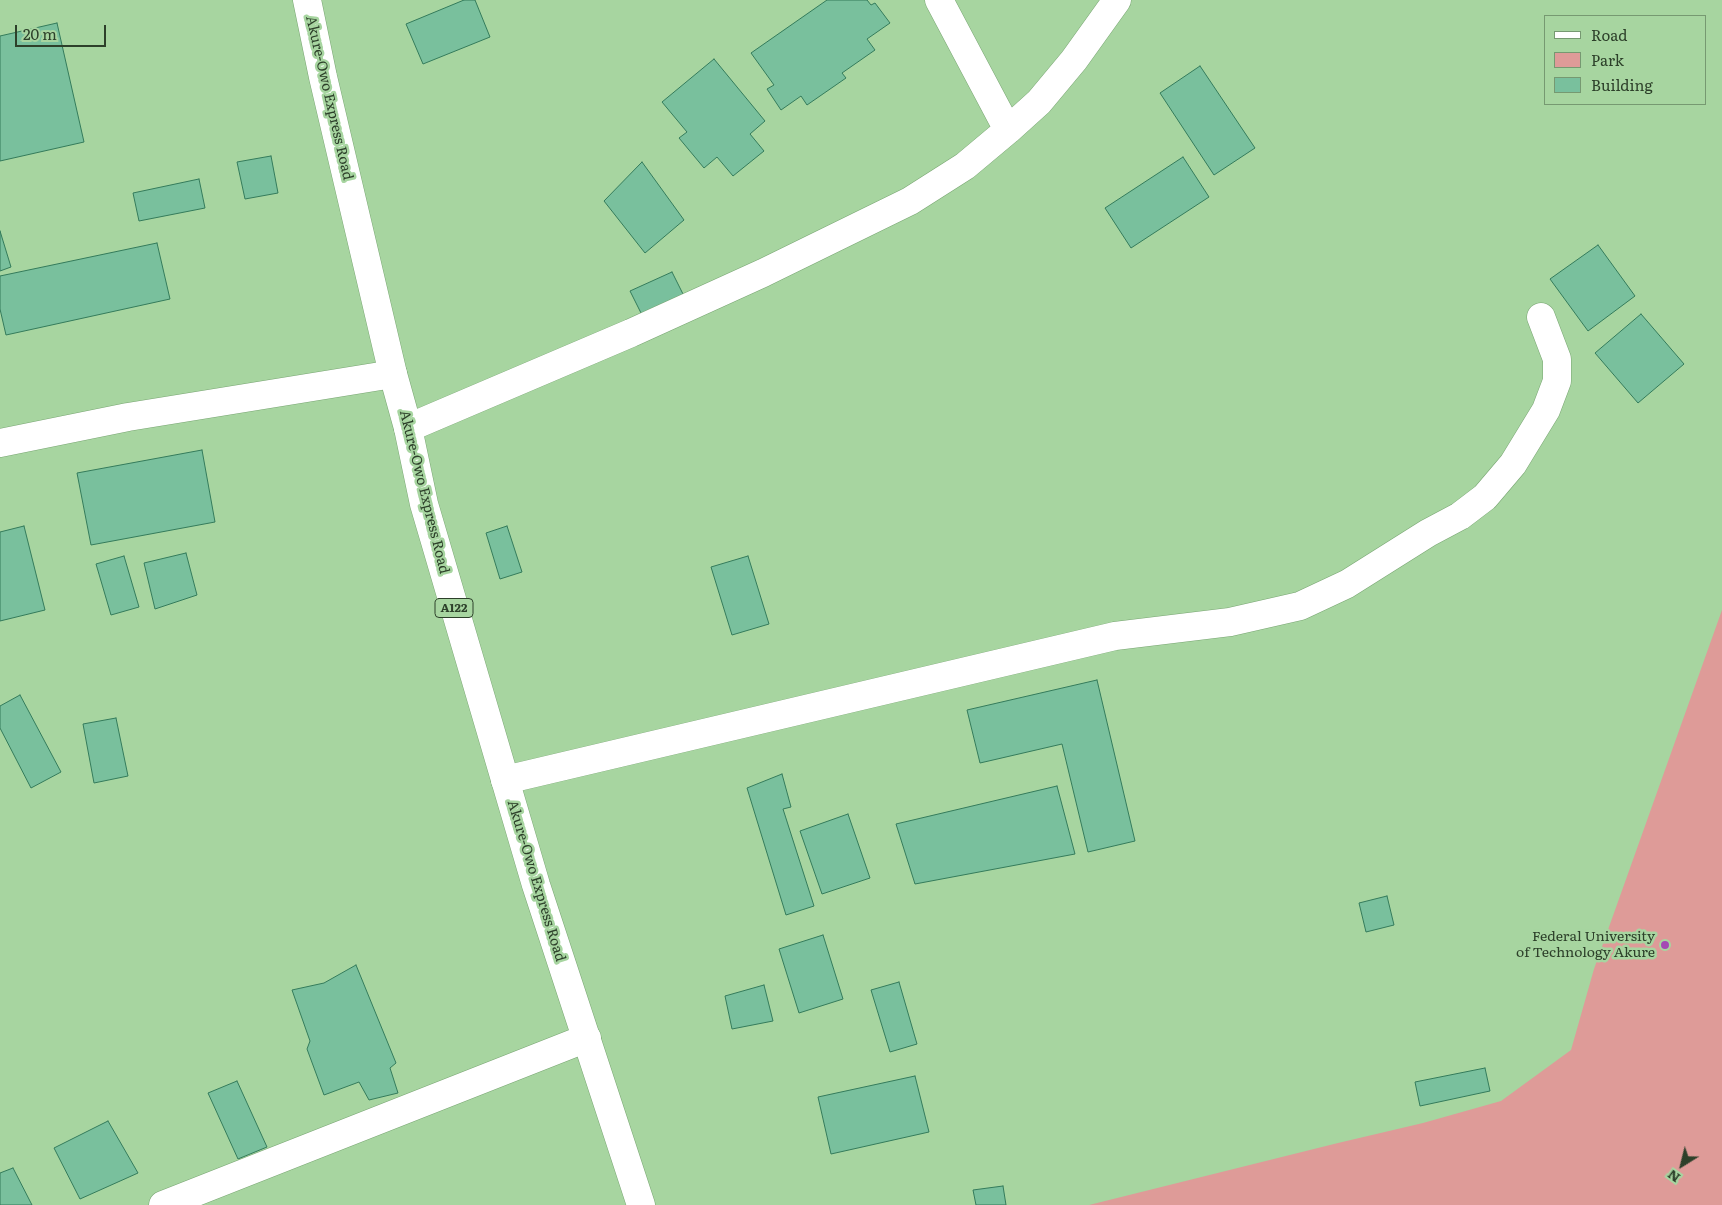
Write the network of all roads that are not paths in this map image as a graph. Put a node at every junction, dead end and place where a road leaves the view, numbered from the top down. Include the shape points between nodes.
1 (307, 0) edge
2 (939, 0) edge
3 (1117, 0) edge
4 (1008, 130) junction
5 (1541, 316) dead end
6 (393, 374) junction
7 (408, 428) junction
8 (0, 444) edge
9 (505, 780) junction
10 (587, 1038) junction
11 (163, 1205) edge
12 (641, 1205) edge

1 - 6 main road, Akure-Owo Express Road / A122
2 - 4 main road
3 - 4 main road via 1039,102
4 - 7 main road via 965,166 910,201 631,333
5 - 9 main road via 1558,359 1557,381 1546,410 1513,464 1485,497 1460,516 1347,584 1300,606 1230,622 1115,636
6 - 7 main road, Akure-Owo Express Road / A122
6 - 8 main road via 128,417
7 - 9 main road, Akure-Owo Express Road / A122 via 424,504
9 - 10 main road, Akure-Owo Express Road / A122
10 - 11 main road
10 - 12 main road, Akure-Owo Express Road / A122

